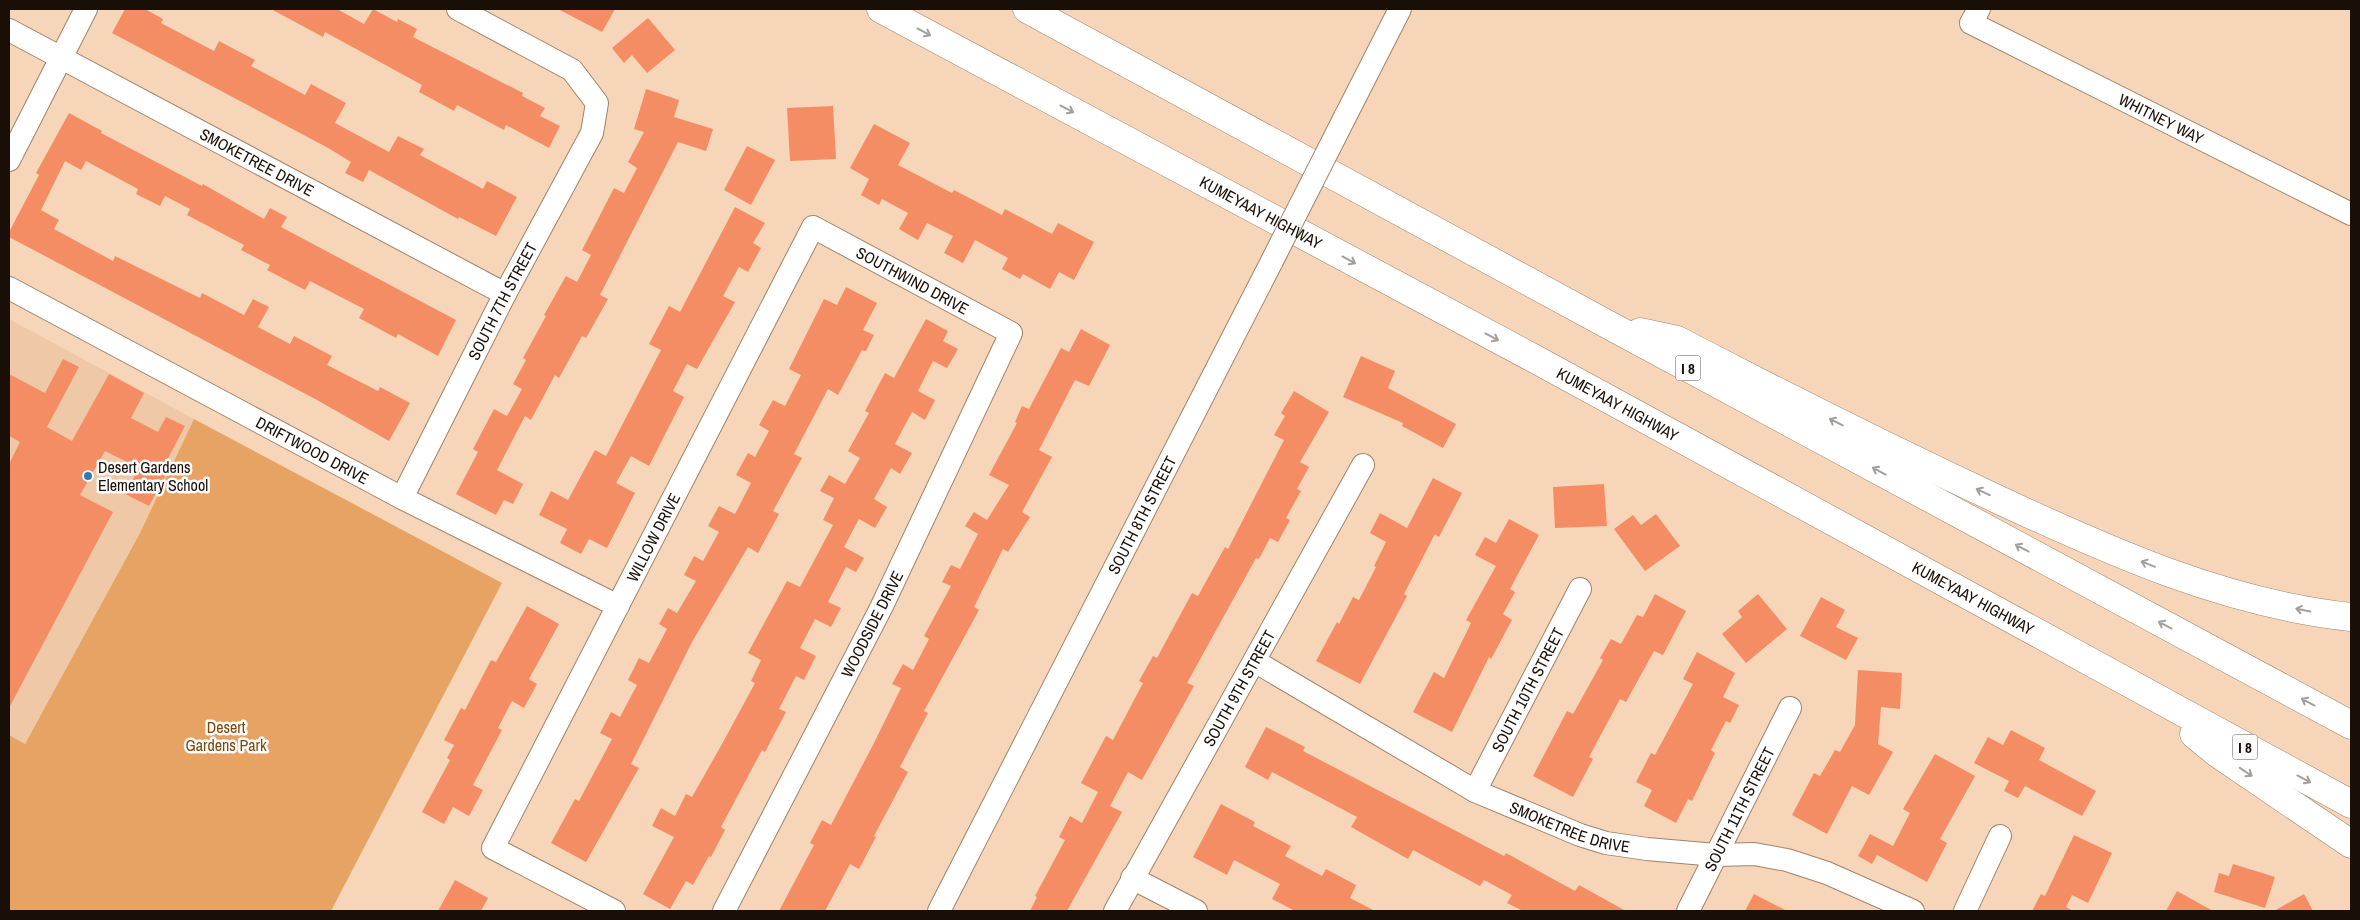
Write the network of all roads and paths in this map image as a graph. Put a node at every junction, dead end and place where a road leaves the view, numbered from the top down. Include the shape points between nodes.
1 (86, 9) edge
2 (458, 9) edge
3 (881, 9) edge
4 (1027, 9) edge
5 (1400, 9) edge
6 (1975, 16) edge
7 (9, 30) edge
8 (61, 57) junction
9 (9, 160) edge
10 (2351, 214) edge
11 (814, 227) joint
12 (9, 288) edge
13 (505, 294) junction
14 (1605, 324) junction
15 (1012, 333) joint
16 (1363, 465) dead end
17 (402, 498) junction
18 (1580, 589) dead end
19 (618, 606) junction
20 (2351, 617) edge
21 (1256, 662) junction
22 (2138, 689) junction
23 (1790, 708) dead end
24 (2351, 725) edge
25 (1475, 791) junction
26 (2351, 804) edge
27 (2000, 836) dead end
28 (2351, 844) edge
29 (1716, 855) junction
30 (1132, 878) junction
31 (614, 911) edge
32 (724, 911) edge
33 (938, 911) edge
34 (1115, 911) edge
35 (1196, 911) edge
36 (1688, 911) edge
37 (1913, 911) edge
38 (1965, 911) edge

1 - 8 street
2 - 13 street, SOUTH 7TH STREET via 572,70 597,103 592,134
3 -> 22 highway, KUMEYAAY HIGHWAY / I 8 via 1526,355
4 - 14 highway, I 8
5 - 33 street, SOUTH 8TH STREET, bridge
6 - 10 street, WHITNEY WAY
7 - 8 street, SMOKETREE DRIVE
8 - 9 street
8 - 13 street, SMOKETREE DRIVE
11 - 15 street, SOUTHWIND DRIVE
11 - 19 street, WILLOW DRIVE
12 - 17 street, DRIFTWOOD DRIVE
13 - 17 street, SOUTH 7TH STREET
20 -> 14 highway via 2266,602 2195,583 2066,531 1884,447 1677,340
24 -> 14 highway, I 8
15 - 32 street, WOODSIDE DRIVE via 881,608
16 - 21 street, SOUTH 9TH STREET
17 - 19 street, DRIFTWOOD DRIVE
18 - 25 street, SOUTH 10TH STREET
19 - 31 street, WILLOW DRIVE via 493,848
21 - 25 street, SMOKETREE DRIVE
21 - 30 street, SOUTH 9TH STREET
22 -> 26 highway, KUMEYAAY HIGHWAY / I 8
22 -> 28 highway via 2217,753
23 - 29 street, SOUTH 11TH STREET
25 - 29 street, SMOKETREE DRIVE via 1606,843
27 - 38 street
29 - 36 street, SOUTH 11TH STREET
29 - 37 street, SMOKETREE DRIVE via 1754,854 1787,860 1827,873
30 - 34 street, SOUTH 9TH STREET
30 - 35 street

